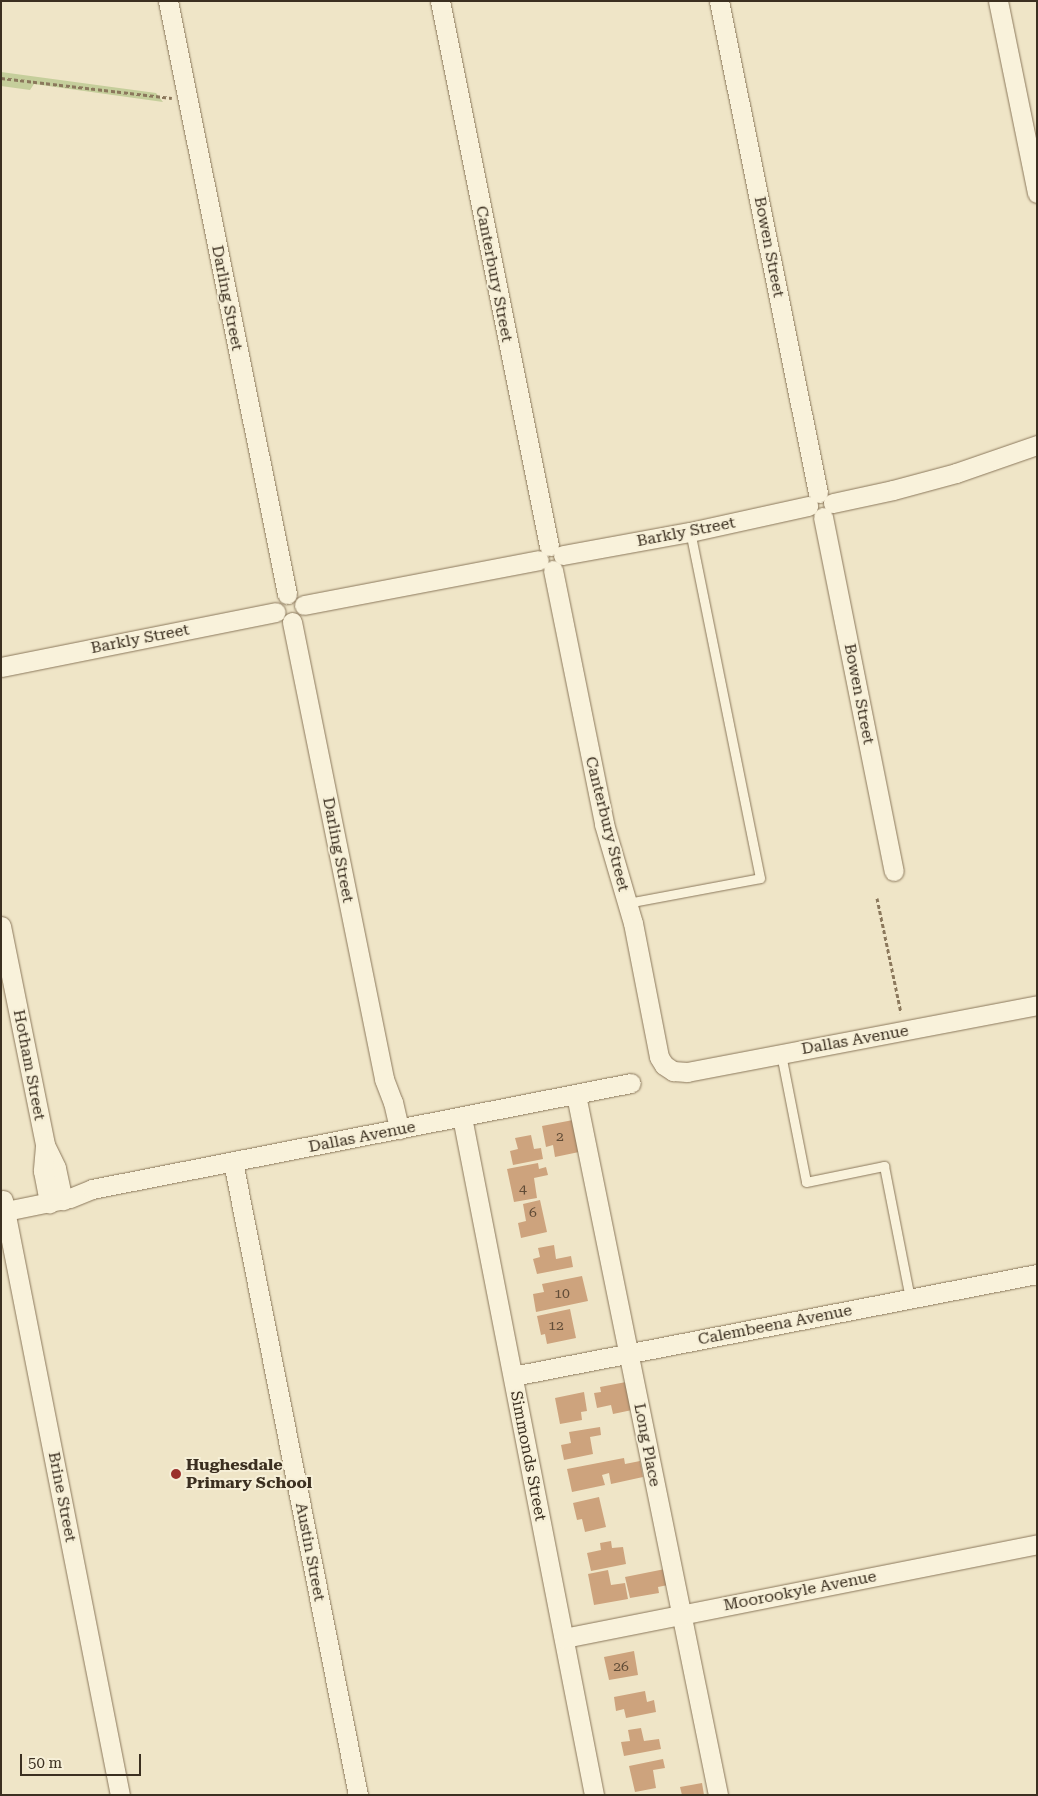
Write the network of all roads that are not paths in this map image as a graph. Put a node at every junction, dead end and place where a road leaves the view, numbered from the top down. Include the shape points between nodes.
1 (168, 1) edge
2 (440, 1) edge
3 (719, 1) edge
4 (998, 1) edge
5 (1037, 194) edge
6 (1037, 445) edge
7 (821, 505) junction
8 (690, 532) junction
9 (551, 558) junction
10 (287, 594) junction
11 (304, 605) junction
12 (276, 612) junction
13 (292, 622) junction
14 (2, 666) edge
15 (894, 871) dead end
16 (627, 903) junction
17 (1, 926) edge
18 (5, 965) edge
19 (1037, 1005) edge
20 (781, 1054) junction
21 (673, 1071) joint
22 (631, 1083) dead end
23 (576, 1095) junction
24 (462, 1117) junction
25 (394, 1130) junction
26 (233, 1162) junction
27 (55, 1196) junction
28 (3, 1206) edge
29 (1037, 1274) edge
30 (910, 1298) junction
31 (629, 1353) junction
32 (513, 1376) junction
33 (1037, 1544) edge
34 (681, 1614) junction
35 (564, 1638) junction
36 (120, 1795) edge
37 (358, 1795) edge
38 (594, 1795) edge
39 (718, 1795) edge

1 - 10 street, Darling Street
2 - 9 street, Canterbury Street
3 - 7 street, Bowen Street
4 - 5 street
6 - 7 street, Barkly Street via 956,473
7 - 8 street, Barkly Street
7 - 15 street, Bowen Street
8 - 9 street, Barkly Street
8 - 16 lane via 760,878
9 - 11 street, Barkly Street
9 - 16 street, Canterbury Street via 604,824
10 - 11 street via 296,594
10 - 12 street via 276,603
11 - 13 street via 301,618
12 - 13 street via 281,619
12 - 14 street, Barkly Street
13 - 25 street, Darling Street via 384,1079 384,1105
16 - 21 street, Canterbury Street via 659,1057
17 - 18 street, Hotham Street
18 - 27 street, Hotham Street via 45,1145 56,1168
19 - 20 street, Dallas Avenue
20 - 21 street, Dallas Avenue via 686,1072
20 - 30 lane via 806,1182 884,1166
22 - 23 street, Dallas Avenue
23 - 24 street, Dallas Avenue
23 - 31 street, Long Place
24 - 25 street, Dallas Avenue
24 - 32 street, Simmonds Street
25 - 26 street, Dallas Avenue
26 - 27 street, Dallas Avenue
26 - 37 street, Austin Street
27 - 28 street, Dallas Avenue
28 - 36 street, Brine Street
29 - 30 street, Calembeena Avenue
30 - 31 street, Calembeena Avenue
31 - 32 street, Calembeena Avenue
31 - 34 street, Long Place
32 - 35 street, Simmonds Street
33 - 34 street, Moorookyle Avenue
34 - 35 street, Moorookyle Avenue
34 - 39 street, Long Place
35 - 38 street, Simmonds Street

